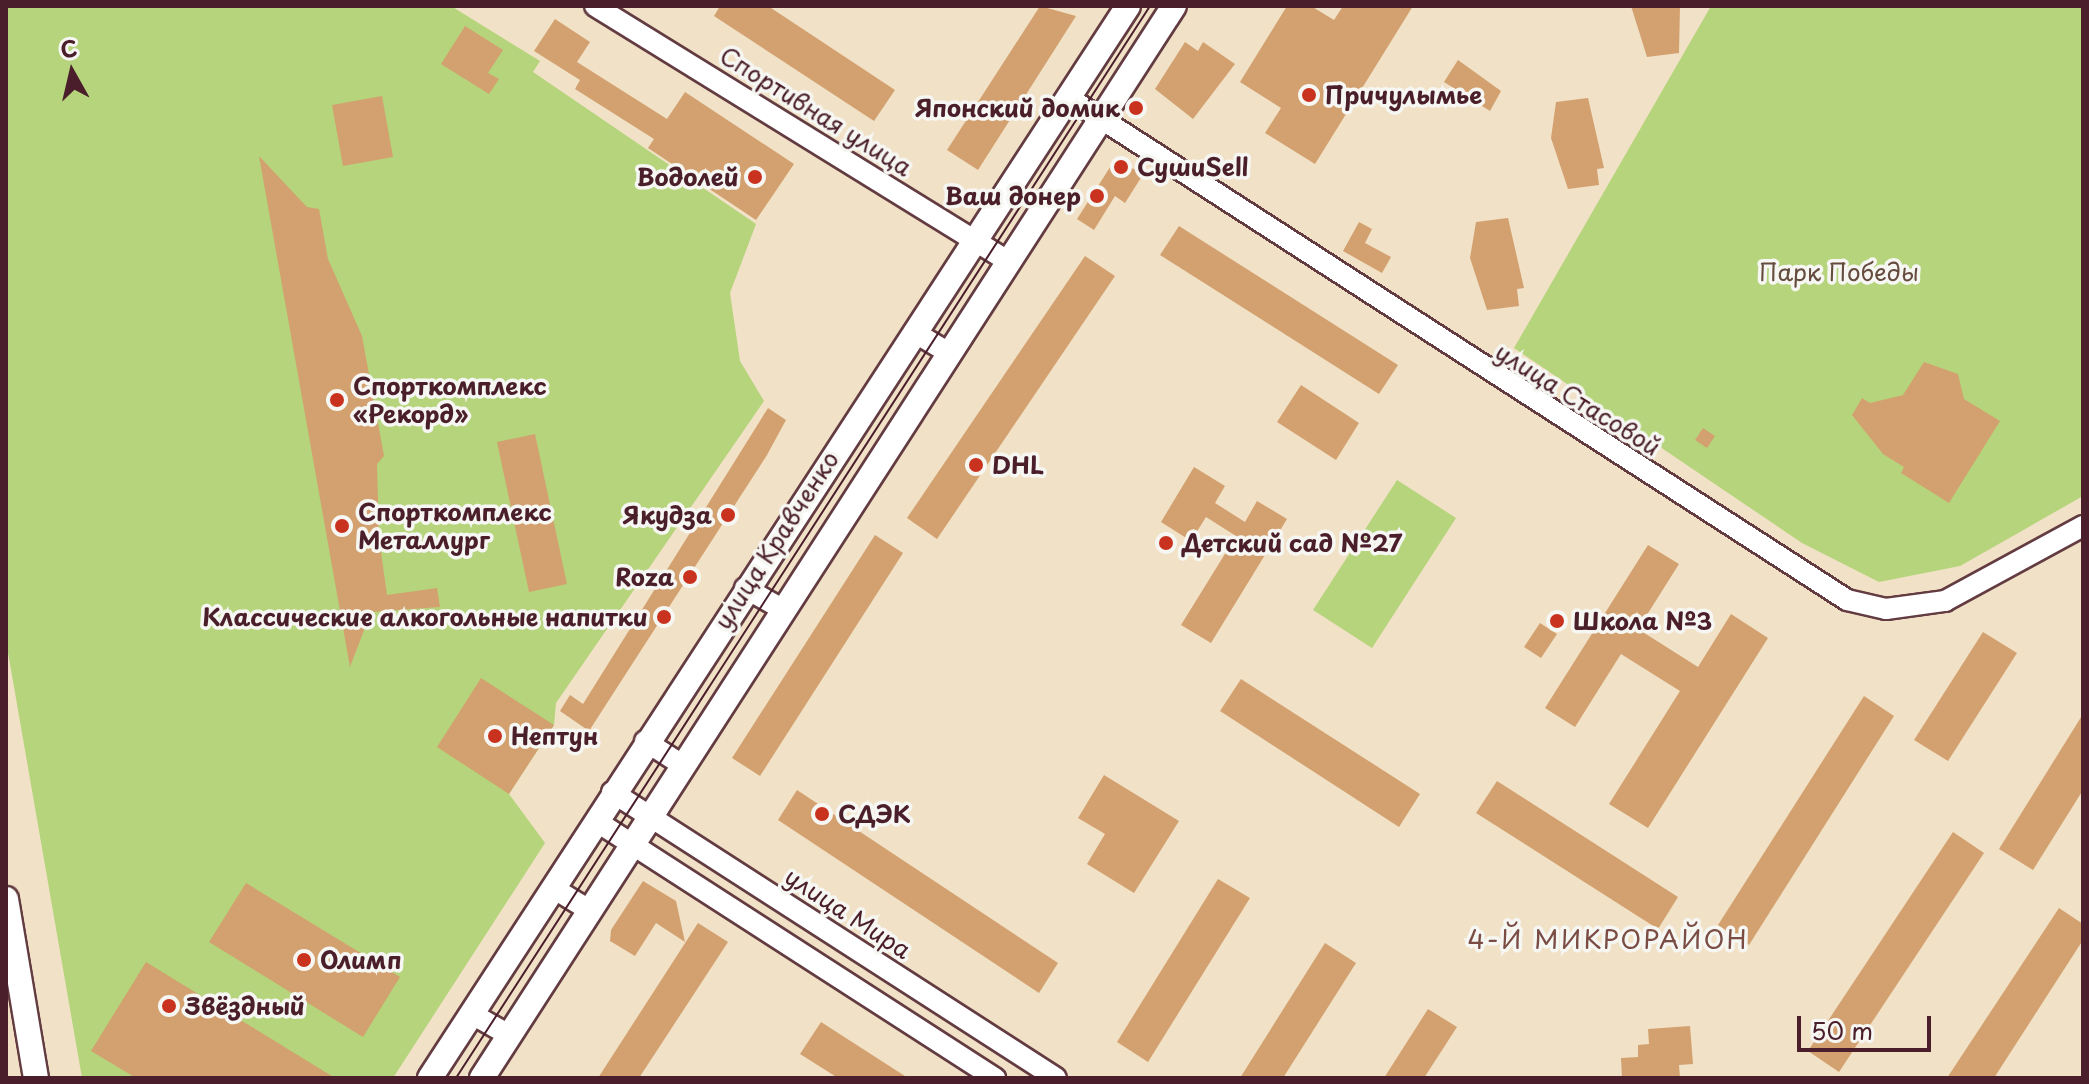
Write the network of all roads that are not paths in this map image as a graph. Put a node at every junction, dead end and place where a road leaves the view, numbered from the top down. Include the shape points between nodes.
1 (595, 6) edge
2 (1128, 6) edge
3 (1174, 6) edge
4 (1069, 98) junction
5 (1100, 121) junction
6 (976, 240) junction
7 (1009, 262) junction
8 (914, 332) junction
9 (949, 353) junction
10 (2083, 526) edge
11 (745, 588) junction
12 (782, 609) junction
13 (645, 741) junction
14 (681, 764) junction
15 (612, 792) junction
16 (648, 815) junction
17 (596, 821) junction
18 (631, 843) junction
19 (553, 888) junction
20 (6, 899) edge
21 (589, 910) junction
22 (472, 1014) junction
23 (509, 1035) junction
24 (36, 1078) edge
25 (430, 1078) edge
26 (482, 1078) edge
27 (995, 1078) edge
28 (1056, 1078) edge

1 - 6 street, Спортивная улица
2 - 4 main road, улица Кравченко
3 - 5 main road, улица Кравченко
4 - 5 street, улица Стасовой
4 - 6 main road, улица Кравченко
5 - 7 main road, улица Кравченко
5 - 10 street, улица Стасовой via 1847,600 1886,609 1945,601
6 - 7 street, Спортивная улица
6 - 8 main road, улица Кравченко
7 - 9 main road, улица Кравченко
8 - 9 street
8 - 11 main road, улица Кравченко
9 - 12 main road, улица Кравченко
11 - 12 street
11 - 13 main road, улица Кравченко
12 - 14 main road, улица Кравченко
13 - 14 street
13 - 15 main road, улица Кравченко
14 - 16 main road, улица Кравченко
15 - 16 street, улица Мира
15 - 17 main road, улица Кравченко
16 - 18 main road, улица Кравченко
16 - 28 street, улица Мира
17 - 18 street
17 - 19 main road, улица Кравченко
18 - 21 main road, улица Кравченко
18 - 27 street
19 - 21 street
19 - 22 main road, улица Кравченко
20 - 24 main road
21 - 23 main road, улица Кравченко
22 - 23 street
22 - 25 main road, улица Кравченко
23 - 26 main road, улица Кравченко

